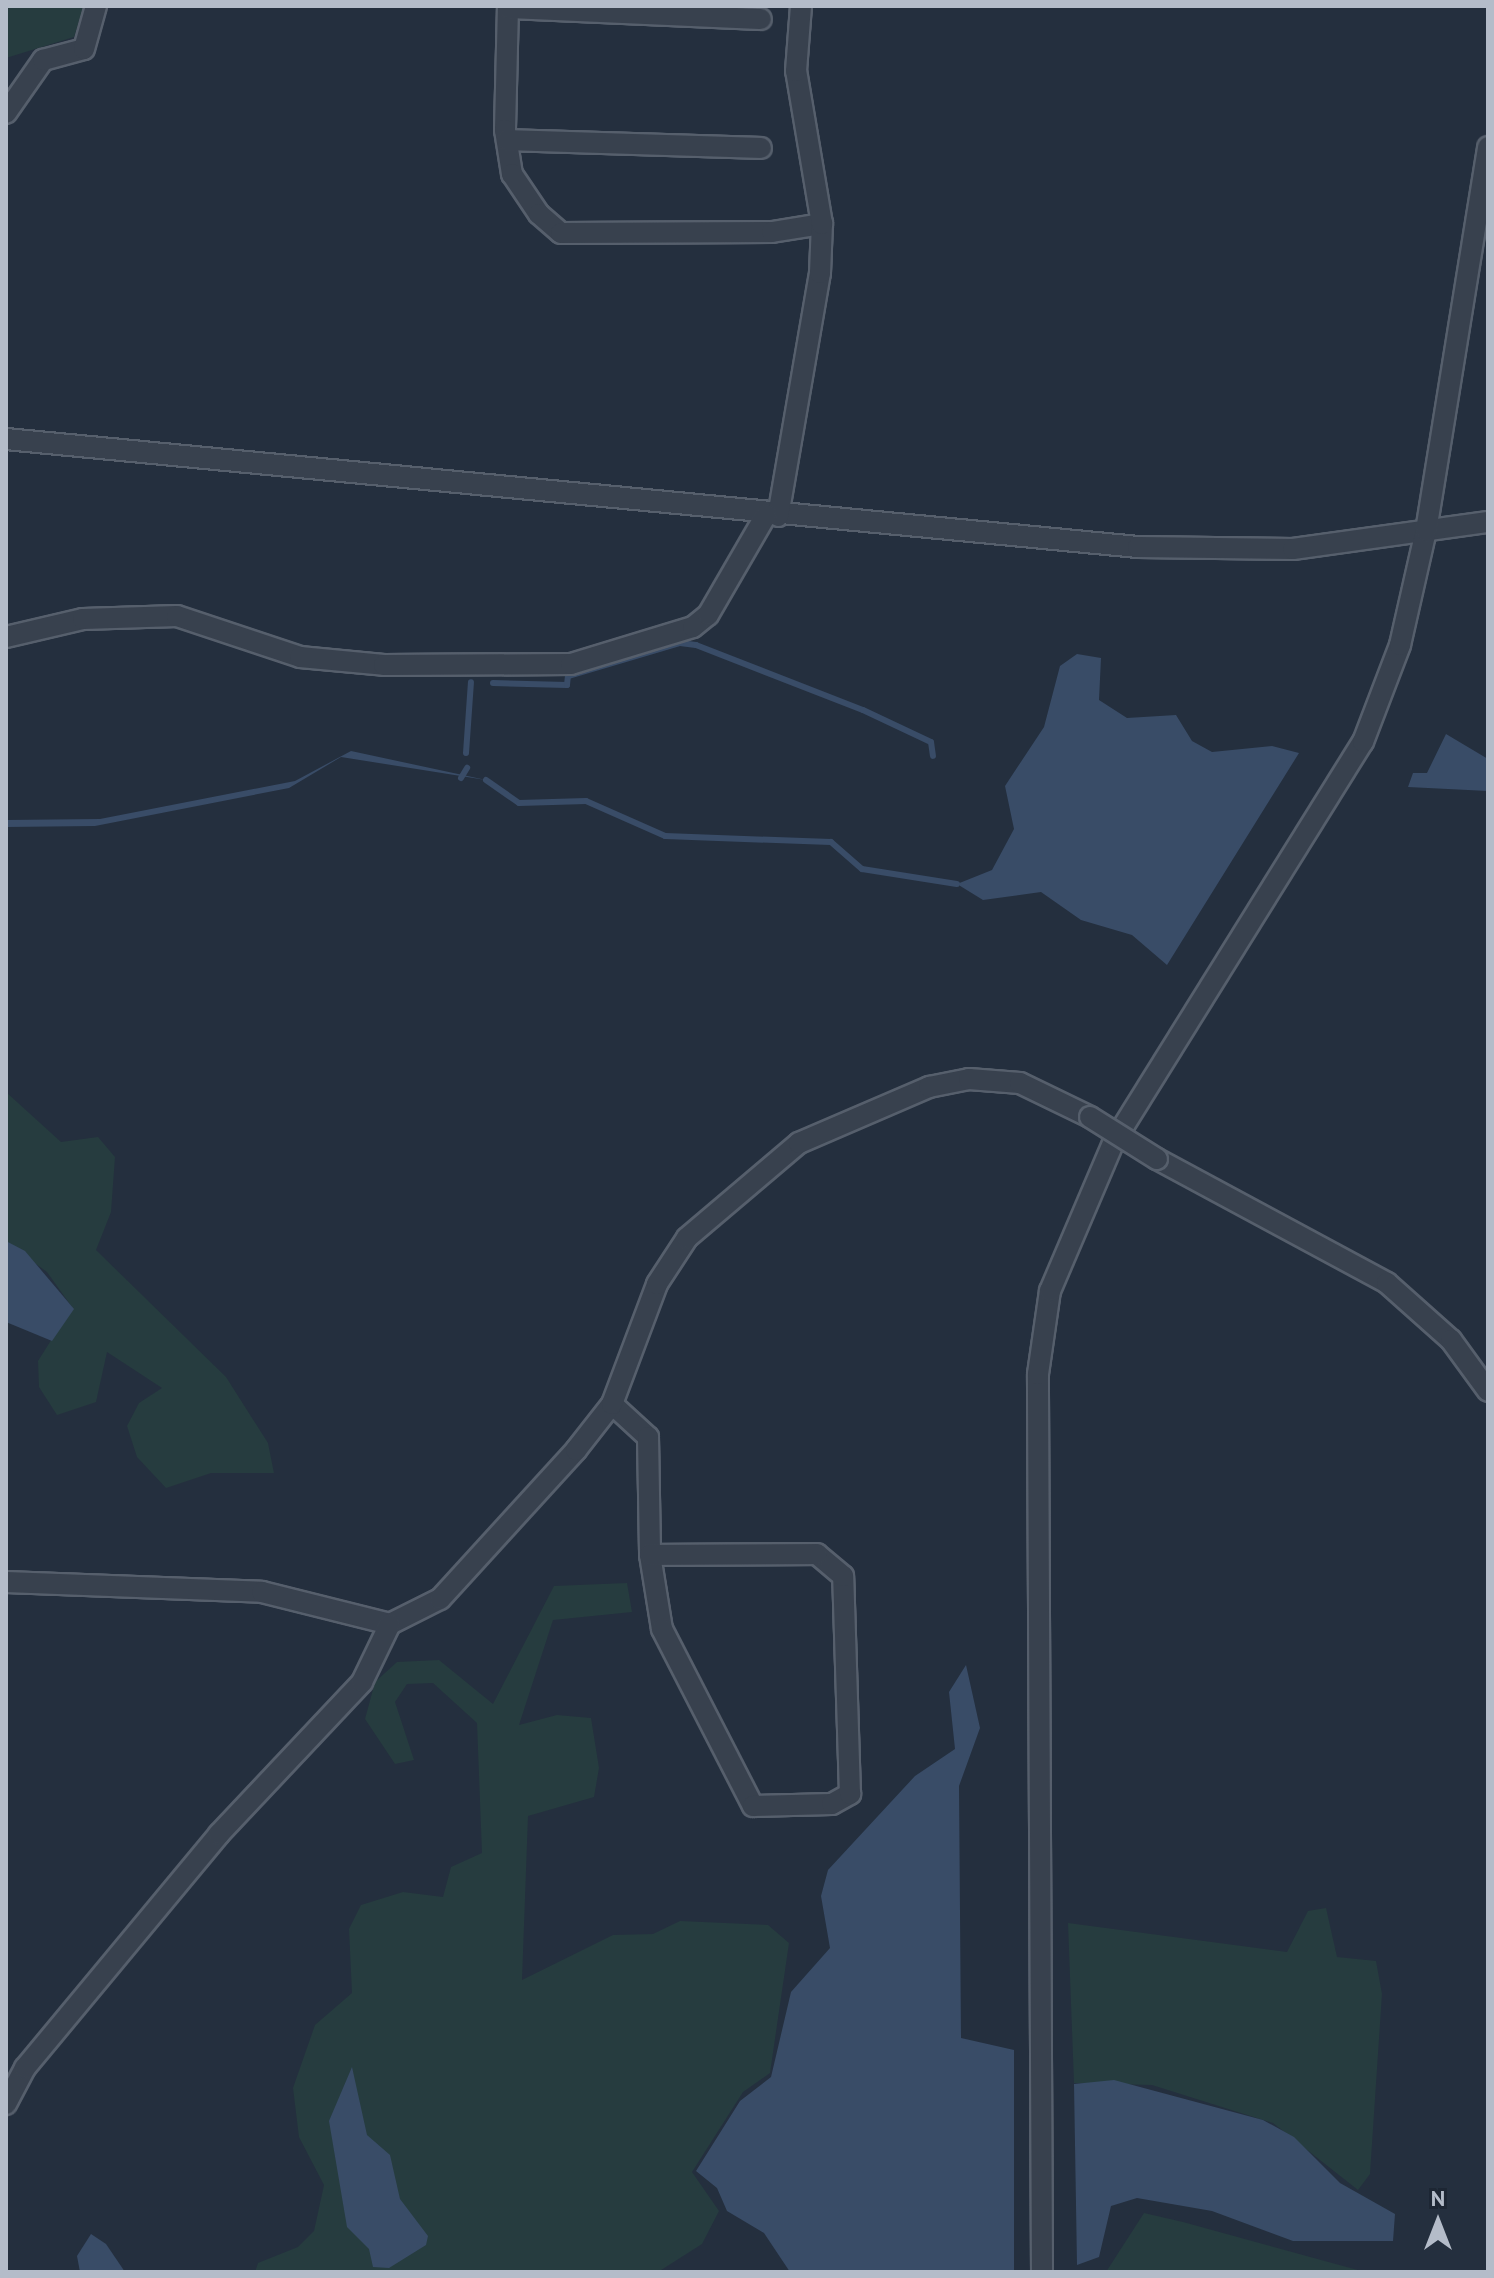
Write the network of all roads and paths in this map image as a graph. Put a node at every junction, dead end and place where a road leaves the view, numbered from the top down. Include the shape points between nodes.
1 (96, 6) edge
2 (801, 6) edge
3 (508, 7) edge
4 (761, 19) dead end
5 (6, 113) edge
6 (507, 140) junction
7 (1488, 147) edge
8 (761, 148) dead end
9 (822, 224) junction
10 (6, 439) edge
11 (772, 516) junction
12 (1488, 522) edge
13 (1426, 531) junction
14 (6, 637) edge
15 (1488, 1391) edge
16 (612, 1404) junction
17 (650, 1555) junction
18 (6, 1582) edge
19 (390, 1624) junction
20 (6, 2104) edge
21 (1042, 2272) edge

1 - 5 street via 84,49 43,60
2 - 9 street via 796,71
3 - 4 street
3 - 6 street
6 - 8 street
6 - 9 street via 512,174 561,233 772,232
7 - 13 street
9 - 11 street
10 - 11 street
11 - 13 street via 1214,551
11 - 14 street via 708,615 571,664 384,665 300,657 177,616 83,619
12 - 13 street
13 - 21 street via 1400,645 1363,742 1113,1143 1050,1291 1038,1374
15 - 16 street, bridge via 1451,1340 1387,1283 1090,1117 1020,1083 969,1079 929,1087 799,1143 687,1238 657,1284
16 - 17 street via 648,1437
16 - 19 street via 440,1599
17 - 17 street via 662,1629 753,1806 832,1804 850,1794 843,1576 817,1554
18 - 19 street via 262,1592
19 - 20 street via 362,1682 219,1834 25,2068

